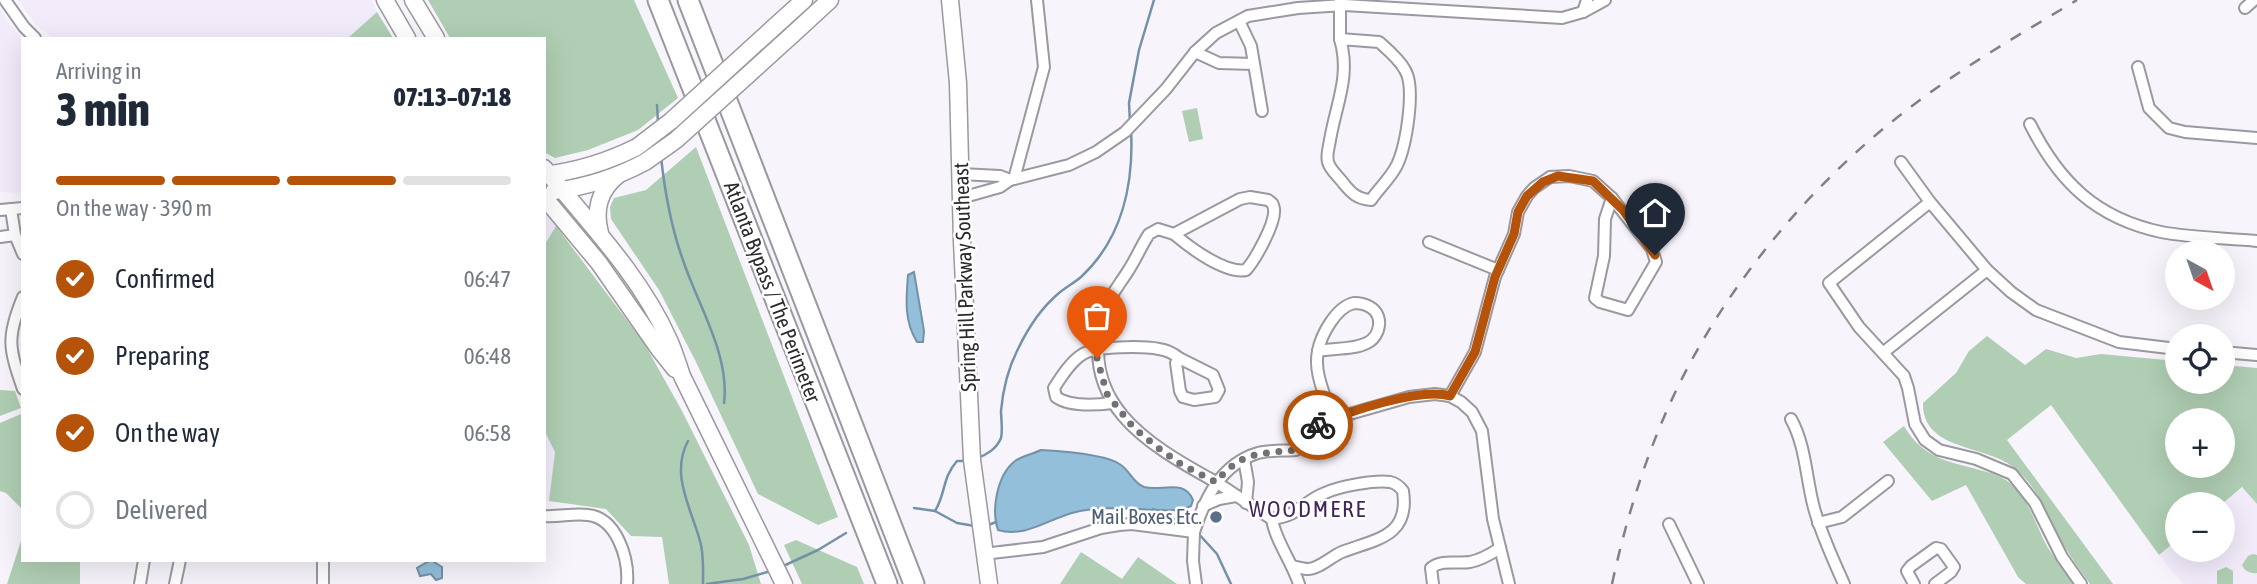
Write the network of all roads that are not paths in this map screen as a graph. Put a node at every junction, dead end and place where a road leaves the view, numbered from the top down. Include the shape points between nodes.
1 (5, 0) edge
2 (385, 0) edge
3 (413, 0) edge
4 (658, 0) edge
5 (688, 0) edge
6 (804, 0) edge
7 (830, 0) edge
8 (950, 0) edge
9 (1038, 0) edge
10 (1474, 0) edge
11 (1587, 0) edge
12 (1605, 0) edge
13 (2255, 0) edge
14 (1339, 3) edge
15 (1303, 4) edge
16 (2245, 8) dead end
17 (1472, 12) junction
18 (1583, 12) junction
19 (1239, 21) junction
20 (34, 37) edge
21 (406, 37) edge
22 (435, 37) edge
23 (1340, 39) junction
24 (1195, 52) junction
25 (1254, 64) junction
26 (2138, 67) dead end
27 (1262, 111) dead end
28 (2030, 124) dead end
29 (2257, 138) edge
30 (1901, 162) dead end
31 (546, 172) edge
32 (621, 173) junction
33 (960, 174) junction
34 (1012, 179) junction
35 (563, 190) junction
36 (546, 194) edge
37 (546, 197) edge
38 (961, 198) junction
39 (1612, 198) junction
40 (1930, 202) junction
41 (11, 209) edge
42 (15, 234) junction
43 (1174, 234) junction
44 (601, 236) junction
45 (0, 237) edge
46 (2257, 241) edge
47 (1429, 242) dead end
48 (21, 249) edge
49 (1498, 270) junction
50 (1987, 270) junction
51 (21, 302) edge
52 (2165, 348) edge
53 (1096, 350) junction
54 (1318, 351) junction
55 (1884, 352) junction
56 (2235, 353) edge
57 (2257, 355) edge
58 (1179, 358) junction
59 (682, 376) junction
60 (21, 382) edge
61 (1450, 396) junction
62 (1113, 403) junction
63 (1332, 419) junction
64 (1791, 419) dead end
65 (1244, 459) junction
66 (1888, 481) dead end
67 (1216, 482) junction
68 (1236, 496) junction
69 (1246, 503) junction
70 (1203, 506) junction
71 (546, 516) edge
72 (1272, 519) junction
73 (1818, 523) junction
74 (1670, 524) dead end
75 (1194, 531) junction
76 (1500, 548) junction
77 (983, 554) junction
78 (144, 562) edge
79 (180, 562) edge
80 (323, 562) edge
81 (1292, 565) junction
82 (140, 584) edge
83 (175, 584) edge
84 (323, 584) edge
85 (627, 584) edge
86 (784, 584) edge
87 (887, 584) edge
88 (914, 584) edge
89 (989, 584) edge
90 (1196, 584) edge
91 (1298, 584) edge
92 (1433, 584) edge
93 (1509, 584) edge
94 (1698, 584) edge
95 (1844, 584) edge
96 (1914, 584) edge
97 (1935, 584) edge
98 (2081, 584) edge

1 - 20 street
2 - 21 street
3 - 22 street
4 - 87 highway, Atlanta Bypass / The Perimeter
5 - 88 highway, Atlanta Bypass / The Perimeter
6 - 31 street, bridge via 671,121 637,146 596,164
7 - 32 street, bridge via 676,140
8 - 33 street, Spring Hill Parkway Southeast
9 - 34 street via 1044,67
10 - 17 street
11 - 18 street
12 - 18 street
13 - 16 street
14 - 15 street
14 - 17 street
14 - 23 street
15 - 19 street
17 - 18 street via 1562,18
19 - 24 street
19 - 25 street
23 - 23 street via 1345,77 1333,120 1328,164 1352,193 1371,200 1401,155 1408,78 1379,41
24 - 25 street via 1219,63
24 - 34 street via 1125,132 1069,165
25 - 27 street
26 - 29 street via 2149,108 2169,128
28 - 46 street via 2071,186 2120,219 2164,233
30 - 40 street
31 - 35 street
32 - 35 street
32 - 44 street via 599,201
33 - 34 street
33 - 38 street, Spring Hill Parkway Southeast
34 - 38 street
35 - 36 street
35 - 44 street
37 - 59 street
38 - 77 street, Spring Hill Parkway Southeast via 972,460
39 - 39 street via 1595,298 1628,310 1656,262
39 - 49 street via 1589,180 1558,176 1543,182 1518,212
40 - 50 street
40 - 55 street via 1829,283 1858,327
41 - 42 street
42 - 45 street
42 - 48 street
43 - 43 street via 1240,200 1260,197 1274,206 1269,230 1249,268 1242,272 1201,254
43 - 53 street via 1158,229 1149,234 1105,309
44 - 59 street via 656,315
47 - 49 street
49 - 61 street via 1475,352
50 - 52 street via 2024,303 2045,314 2119,342
50 - 55 street
51 - 60 street via 10,341
53 - 58 street via 1159,349
53 - 62 street
53 - 62 street via 1072,364 1054,392 1061,401
54 - 54 street via 1372,340 1379,320 1374,310 1354,303 1344,307 1322,337
54 - 63 street via 1321,388
55 - 98 street via 1903,376 1915,424 1925,440 1939,450 2012,474 2035,503
56 - 57 street
58 - 58 street via 1213,375 1219,390 1215,397 1183,397
59 - 86 street
61 - 63 street via 1409,397
61 - 76 street via 1472,412 1482,431
62 - 67 street via 1157,447
63 - 65 street via 1318,425 1296,450 1259,452
64 - 73 street
65 - 67 street
65 - 69 street
66 - 73 street via 1842,517
67 - 68 street
67 - 70 street
68 - 69 street
68 - 70 street
69 - 72 street
70 - 75 street
71 - 85 street via 600,517 619,541
72 - 81 street
72 - 81 street via 1291,515 1324,493 1345,487 1389,482 1403,491 1404,515 1386,536 1314,568
73 - 95 street
74 - 94 street
75 - 77 street via 1119,525 1043,547
75 - 90 street
76 - 92 street via 1472,562 1442,562 1432,568
76 - 93 street
77 - 89 street, Spring Hill Parkway Southeast
78 - 82 street
79 - 83 street
80 - 84 street
81 - 91 street
96 - 97 street via 1908,571 1911,566 1937,548 1954,567

